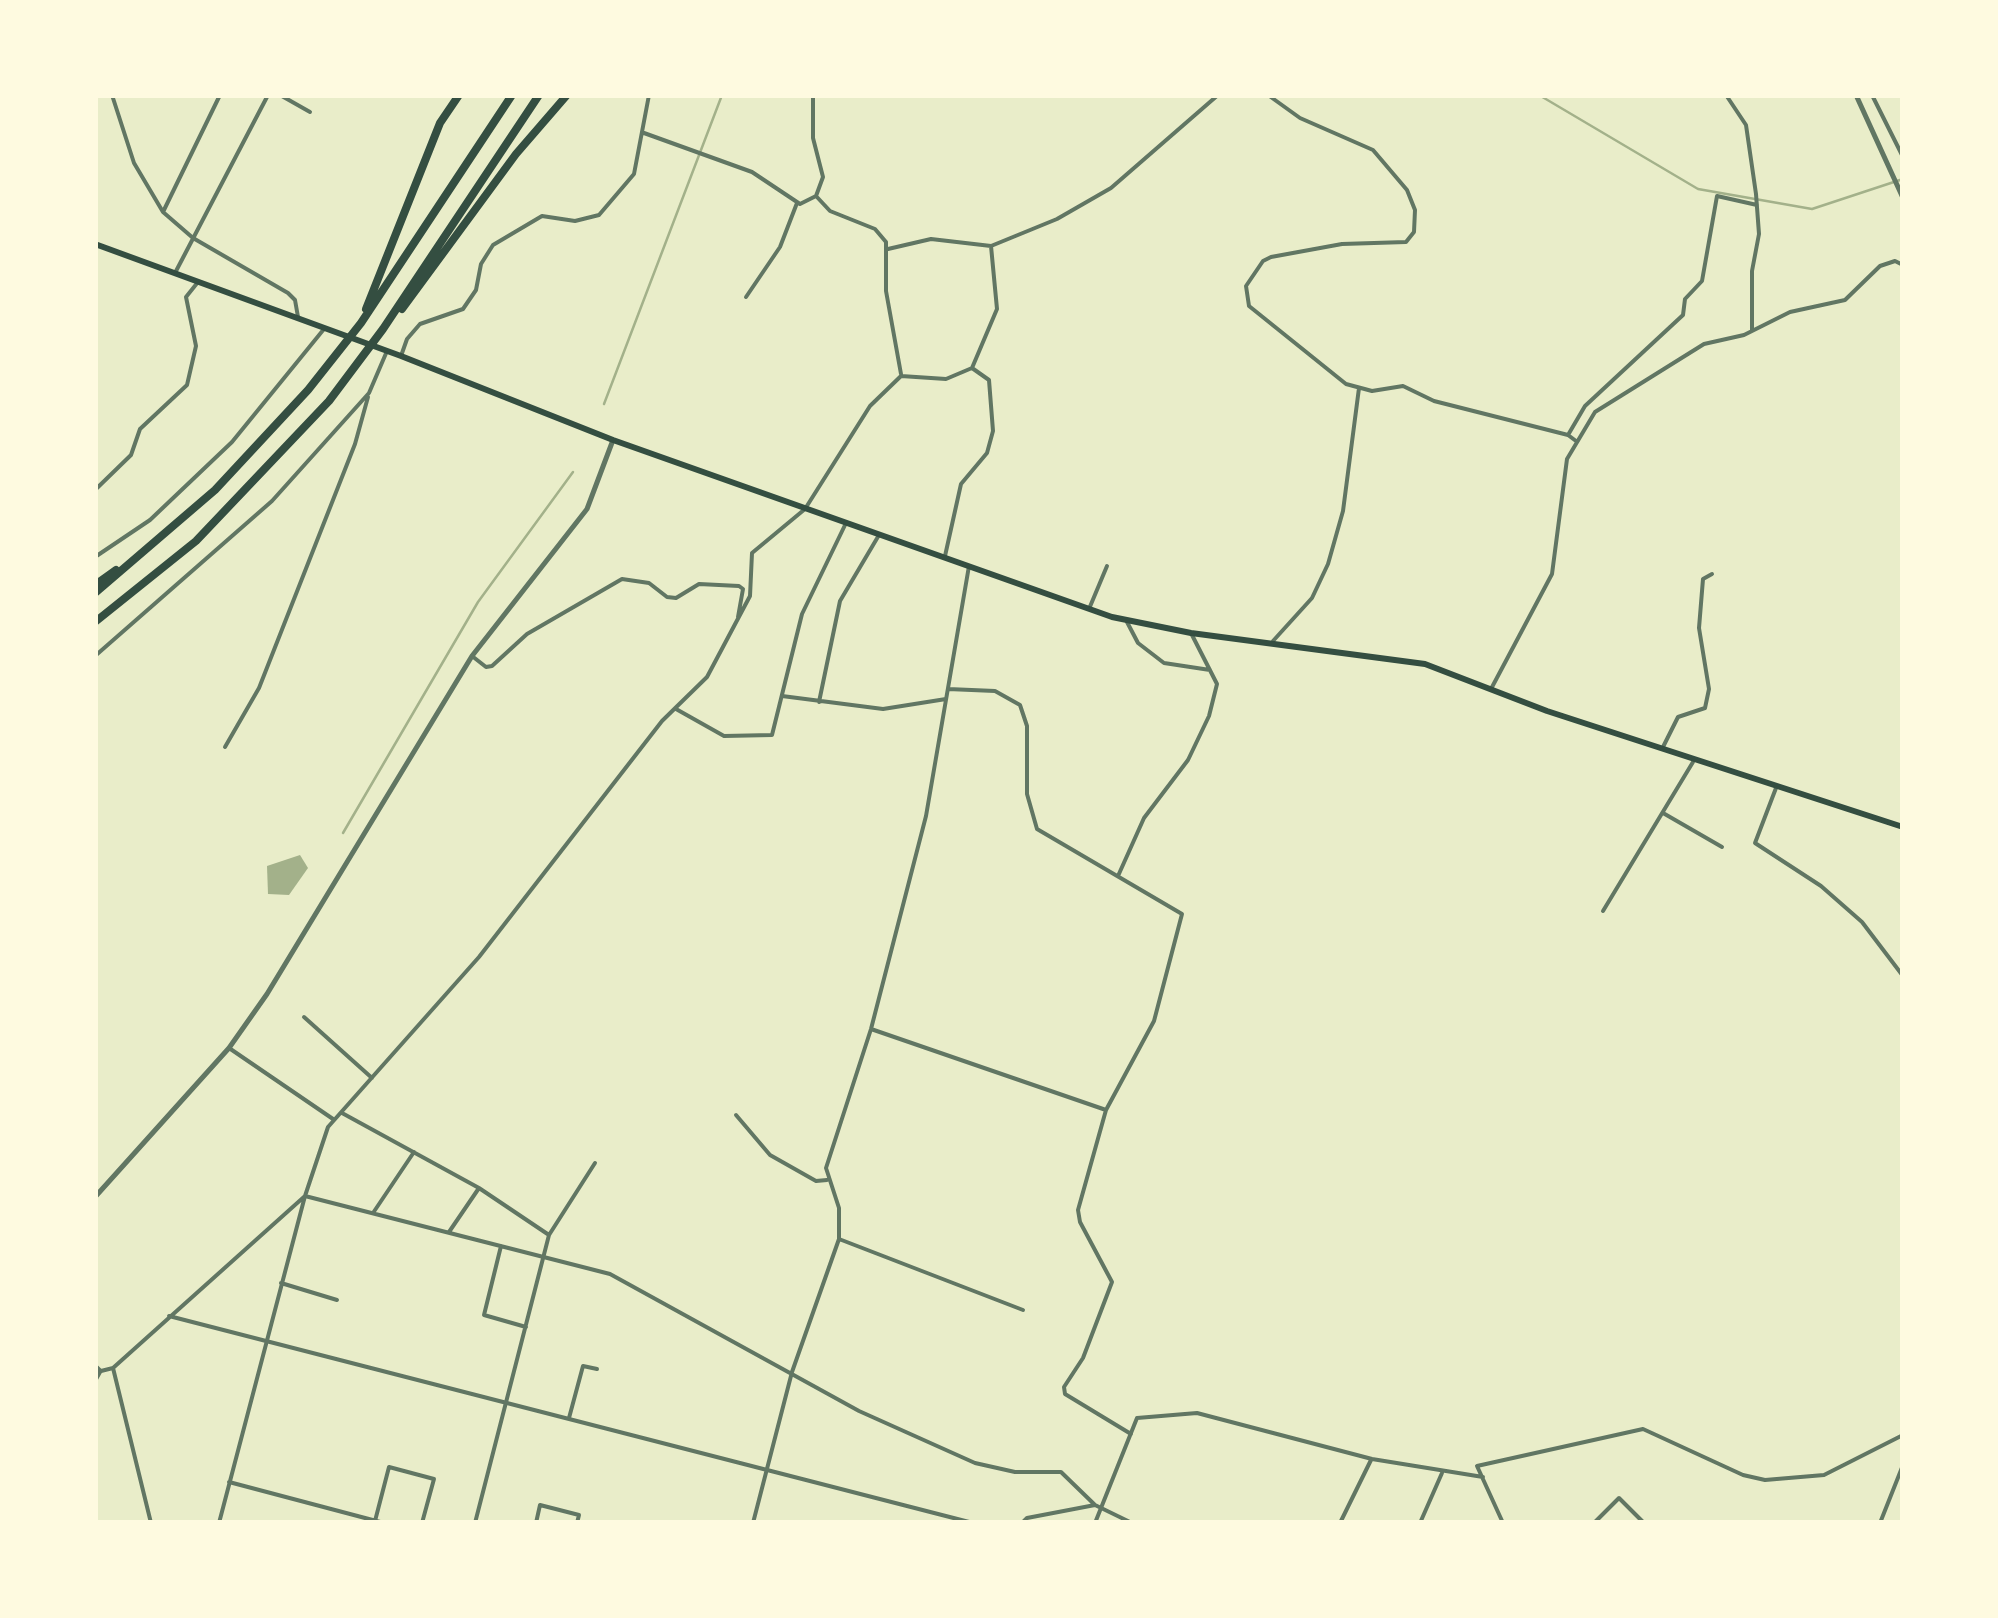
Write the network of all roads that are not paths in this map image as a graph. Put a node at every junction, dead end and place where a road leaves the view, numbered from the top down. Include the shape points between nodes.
1 (112, 95) edge
2 (220, 95) edge
3 (268, 95) edge
4 (280, 95) edge
5 (459, 95) edge
6 (512, 95) edge
7 (539, 95) edge
8 (567, 95) edge
9 (650, 95) edge
10 (813, 95) edge
11 (1218, 95) edge
12 (1268, 95) edge
13 (1726, 95) edge
14 (1856, 95) edge
15 (1872, 95) edge
16 (310, 112) dead end
17 (643, 132) junction
18 (1903, 157) edge
19 (816, 196) junction
20 (1903, 198) edge
21 (797, 203) junction
22 (1757, 204) junction
23 (162, 212) junction
24 (194, 238) junction
25 (95, 244) edge
26 (991, 246) junction
27 (888, 249) junction
28 (1903, 265) edge
29 (175, 273) junction
30 (198, 282) junction
31 (746, 297) dead end
32 (298, 320) junction
33 (360, 323) junction
34 (383, 329) junction
35 (324, 330) junction
36 (1752, 331) junction
37 (387, 351) junction
38 (400, 356) junction
39 (972, 368) junction
40 (901, 376) junction
41 (1359, 388) junction
42 (369, 393) junction
43 (1568, 435) junction
44 (613, 440) junction
45 (1576, 441) junction
46 (95, 490) edge
47 (805, 509) junction
48 (181, 521) junction
49 (846, 523) junction
50 (878, 535) junction
51 (95, 557) edge
52 (944, 558) junction
53 (969, 566) junction
54 (1107, 566) dead end
55 (1712, 574) dead end
56 (95, 585) edge
57 (95, 594) edge
58 (1088, 609) junction
59 (95, 622) edge
60 (737, 622) junction
61 (1127, 622) junction
62 (116, 624) dead end
63 (121, 632) junction
64 (1191, 633) junction
65 (1270, 643) junction
66 (95, 656) edge
67 (472, 656) junction
68 (1210, 670) junction
69 (948, 689) junction
70 (1491, 689) junction
71 (782, 696) junction
72 (946, 699) junction
73 (819, 702) junction
74 (676, 708) junction
75 (225, 747) dead end
76 (1663, 748) junction
77 (1696, 758) junction
78 (1778, 785) junction
79 (1664, 813) junction
80 (1903, 827) edge
81 (1722, 846) dead end
82 (1118, 878) junction
83 (1603, 911) dead end
84 (1903, 976) edge
85 (304, 1017) dead end
86 (871, 1029) junction
87 (230, 1048) junction
88 (372, 1078) junction
89 (1106, 1110) junction
90 (342, 1114) junction
91 (736, 1115) dead end
92 (334, 1120) junction
93 (414, 1152) junction
94 (595, 1163) dead end
95 (827, 1180) junction
96 (479, 1188) junction
97 (304, 1196) junction
98 (95, 1197) edge
99 (373, 1213) junction
100 (449, 1232) junction
101 (549, 1234) junction
102 (839, 1238) junction
103 (501, 1245) junction
104 (544, 1257) junction
105 (282, 1283) junction
106 (338, 1300) dead end
107 (1023, 1310) dead end
108 (168, 1316) junction
109 (526, 1327) junction
110 (266, 1340) junction
111 (113, 1368) junction
112 (97, 1369) edge
113 (598, 1369) dead end
114 (792, 1372) junction
115 (95, 1380) edge
116 (506, 1402) junction
117 (570, 1418) junction
118 (1130, 1434) junction
119 (1903, 1435) edge
120 (1372, 1459) junction
121 (1903, 1465) edge
122 (767, 1469) junction
123 (1442, 1473) junction
124 (1484, 1477) junction
125 (230, 1482) junction
126 (1095, 1506) junction
127 (1102, 1508) junction
128 (375, 1521) edge
129 (151, 1523) edge
130 (219, 1523) edge
131 (384, 1523) edge
132 (422, 1523) edge
133 (475, 1523) edge
134 (536, 1523) edge
135 (577, 1523) edge
136 (752, 1523) edge
137 (973, 1523) edge
138 (1022, 1523) edge
139 (1095, 1523) edge
140 (1132, 1523) edge
141 (1340, 1523) edge
142 (1420, 1523) edge
143 (1504, 1523) edge
144 (1594, 1523) edge
145 (1644, 1523) edge
146 (1880, 1523) edge

1 - 23 street via 134,163
2 - 23 street
3 - 24 street
4 - 16 street
5 - 33 highway via 440,122
6 - 33 highway
7 - 34 highway
8 - 34 highway
9 - 17 street
10 - 19 street via 813,138 823,176
11 - 26 street via 1111,188
12 - 41 street via 1300,118 1373,150 1413,202 1414,232 1406,242 1342,244 1271,257 1246,286 1250,306
13 - 22 street via 1746,125
14 - 20 street
15 - 18 street
17 - 21 street via 752,172
17 - 38 street via 634,174 598,215 576,221 542,216 493,245 463,309 420,324
19 - 21 street
19 - 27 street via 830,211 874,229
21 - 31 street via 780,247
22 - 36 street
22 - 43 street via 1717,196 1702,281 1682,315 1585,406
23 - 24 street
24 - 29 street
24 - 32 street via 288,292
25 - 29 main road
26 - 27 street via 931,239
26 - 39 street via 997,309
27 - 40 street via 886,290
28 - 36 street via 1890,261 1845,300 1790,312
29 - 30 main road
30 - 32 main road
30 - 46 street via 186,297 196,346 186,385 140,429 132,455
32 - 35 main road
33 - 48 highway via 278,426
34 - 59 highway via 256,482 196,541
35 - 37 main road
35 - 51 street via 232,442 150,520
36 - 45 street via 1704,344 1609,403
37 - 38 main road
37 - 42 street
38 - 44 main road
39 - 40 street via 946,379
39 - 52 street via 989,380 993,431 987,453 961,484
40 - 47 street via 859,420
41 - 43 street via 1403,386
41 - 65 street via 1343,511 1328,564 1312,598
42 - 63 street via 272,501
42 - 75 street via 259,688
43 - 45 street
44 - 47 main road
44 - 67 street via 586,509
45 - 70 street via 1562,481 1552,574
47 - 49 main road
47 - 60 street via 752,553 750,596
48 - 56 highway
48 - 57 highway
49 - 50 main road
49 - 71 street via 802,614
50 - 52 main road
50 - 73 street via 840,600
52 - 53 main road
53 - 58 main road
53 - 69 street
54 - 58 street
55 - 76 street via 1703,578 1699,628 1709,689 1705,708 1678,717
58 - 61 main road
60 - 67 street via 739,586 699,584 676,598 622,579 527,634 492,666
60 - 74 street via 707,677
61 - 64 main road
61 - 68 street via 1138,643 1164,663
62 - 63 street
63 - 66 street
64 - 65 main road
64 - 68 street
65 - 70 main road via 1425,664
67 - 87 street via 328,900
68 - 82 street via 1217,684 1209,716 1188,760 1144,818
69 - 72 street
69 - 82 street via 995,691 1020,705 1027,726 1030,816 1038,829
70 - 76 main road
71 - 73 street
71 - 74 street via 772,736 724,736
72 - 73 street via 883,709
72 - 86 street via 926,816
74 - 88 street via 479,957
76 - 77 main road
77 - 78 main road
77 - 79 street
78 - 80 main road
78 - 84 street via 1756,842 1849,910
79 - 81 street
79 - 83 street
82 - 89 street via 1182,914 1184,923 1146,1036
85 - 88 street
86 - 89 street
86 - 95 street
87 - 92 street
87 - 98 street
88 - 90 street
89 - 118 street via 1078,1210 1112,1282 1064,1387 1065,1394
90 - 92 street
90 - 93 street
91 - 95 street via 770,1156 816,1182
92 - 97 street
93 - 96 street
93 - 99 street
94 - 101 street
95 - 102 street via 839,1208
96 - 100 street
96 - 101 street
97 - 99 street
97 - 105 street
97 - 108 street
99 - 100 street
100 - 103 street
101 - 104 street
102 - 107 street
102 - 114 street
103 - 104 street
103 - 109 street via 484,1315
104 - 109 street
104 - 114 street via 610,1274
105 - 106 street
105 - 110 street
108 - 110 street
108 - 111 street
109 - 116 street
110 - 116 street
110 - 125 street
111 - 112 street
111 - 129 street
112 - 115 street
113 - 117 street via 584,1366
114 - 122 street
114 - 126 street via 975,1464 1061,1472
116 - 117 street
116 - 133 street
117 - 122 street
118 - 120 street via 1136,1418 1198,1413
118 - 127 street
119 - 124 street via 1824,1475 1765,1480 1643,1429 1477,1466
120 - 123 street
120 - 141 street
121 - 146 street
122 - 136 street
122 - 137 street
123 - 124 street
123 - 142 street
124 - 143 street
125 - 128 street
125 - 130 street
126 - 127 street
126 - 138 street
127 - 139 street
127 - 140 street
128 - 131 street
128 - 132 street via 389,1467 434,1479
134 - 135 street via 540,1505 579,1515
144 - 145 street via 1619,1498

